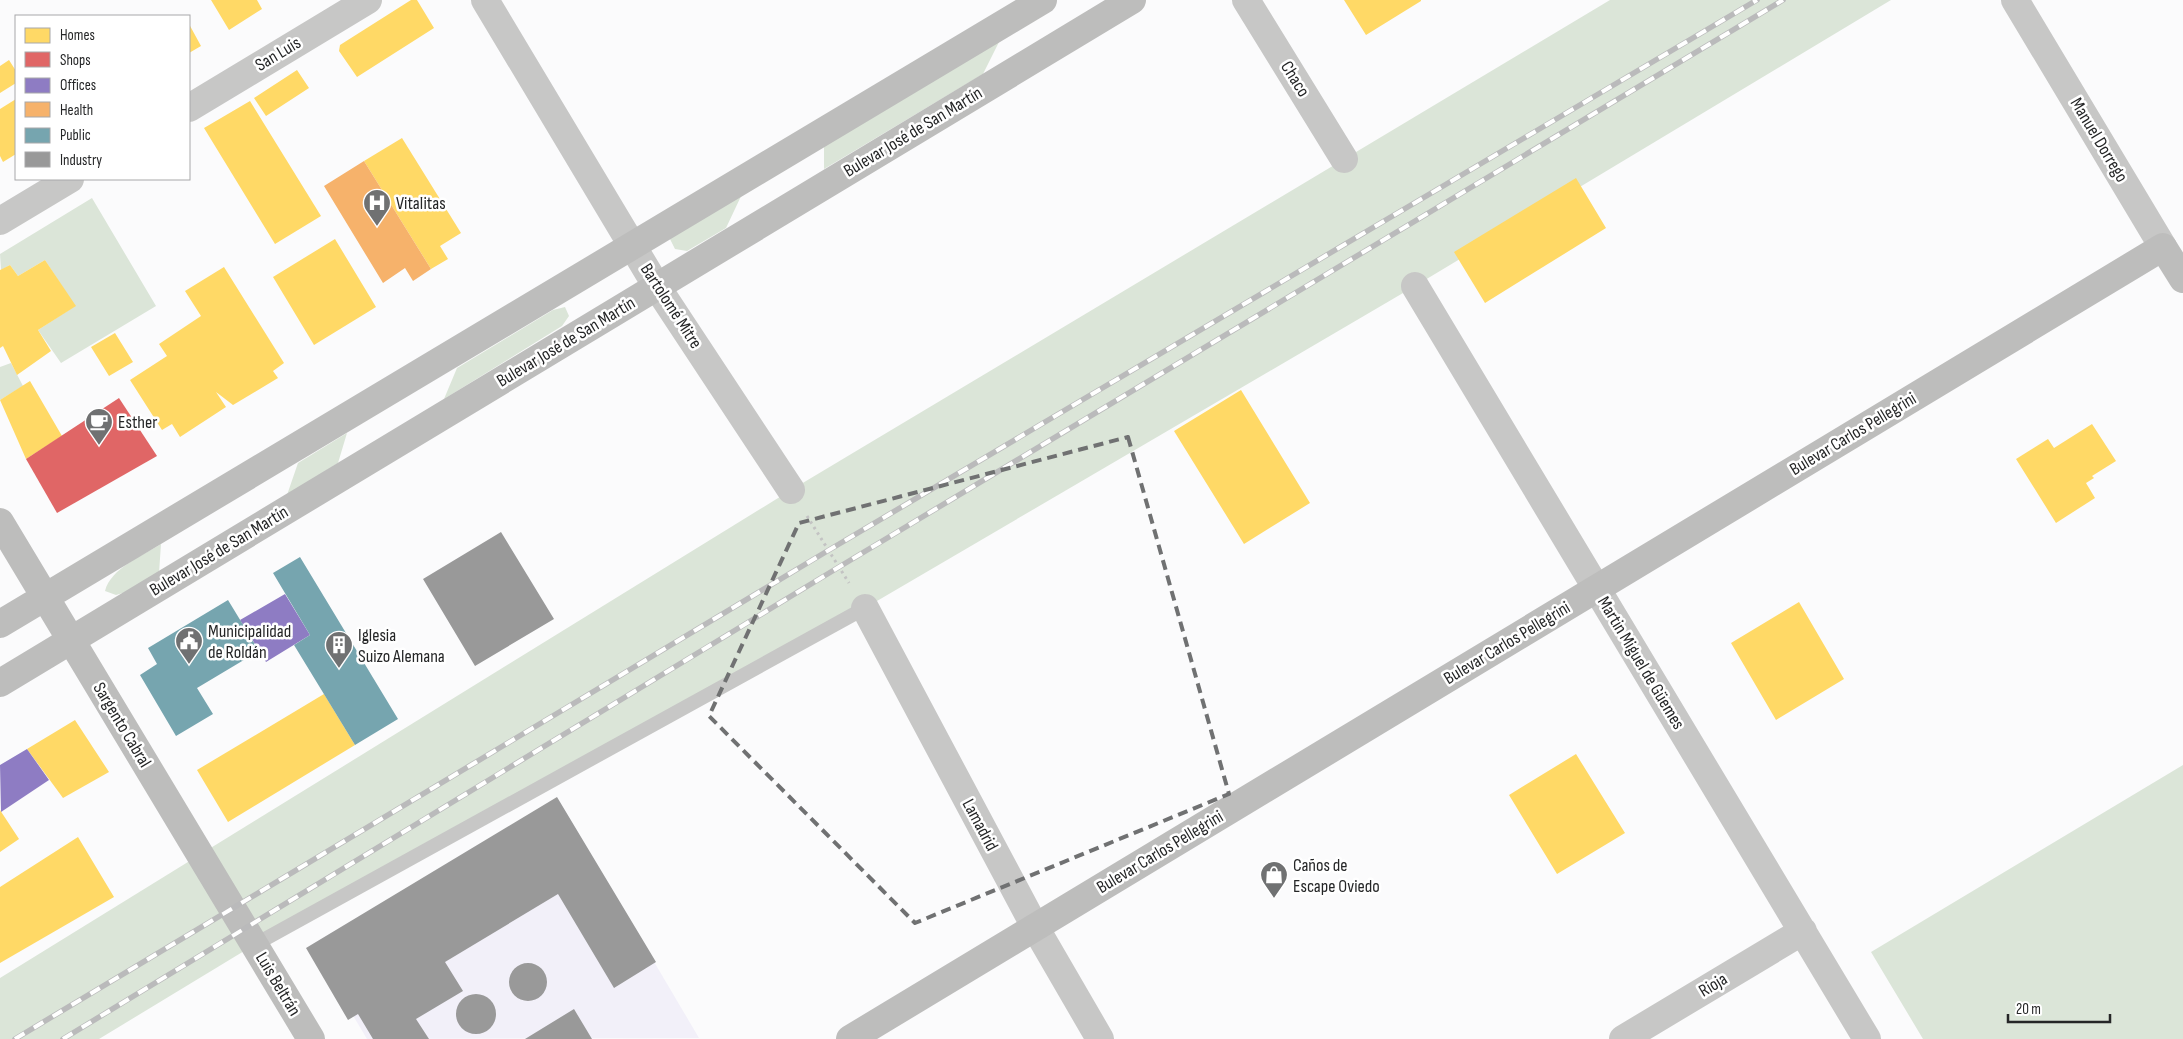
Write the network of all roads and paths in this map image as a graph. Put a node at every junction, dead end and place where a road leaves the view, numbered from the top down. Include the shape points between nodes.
1 (368, 0) edge
2 (485, 0) edge
3 (1043, 0) edge
4 (1132, 0) edge
5 (1246, 0) edge
6 (2015, 0) edge
7 (190, 107) edge
8 (1344, 159) dead end
9 (68, 180) edge
10 (0, 221) edge
11 (633, 246) junction
12 (2163, 247) junction
13 (2183, 279) edge
14 (1415, 286) dead end
15 (658, 287) junction
16 (791, 490) joint
17 (0, 522) edge
18 (1596, 589) junction
19 (45, 597) junction
20 (865, 608) junction
21 (0, 624) edge
22 (71, 641) junction
23 (0, 684) edge
24 (1035, 928) junction
25 (1803, 932) junction
26 (249, 937) junction
27 (311, 1039) edge
28 (850, 1039) edge
29 (1100, 1039) edge
30 (1623, 1039) edge
31 (1867, 1039) edge

1 - 7 street, San Luis
2 - 11 street, Bartolomé Mitre
3 - 11 street
4 - 15 street, Bulevar José de San Martín
5 - 8 street, Chaco
6 - 12 street, Manuel Dorrego
9 - 10 street
11 - 15 street, Bartolomé Mitre
11 - 19 street
12 - 13 street, Manuel Dorrego
12 - 18 street, Bulevar Carlos Pellegrini
14 - 18 street, Martin Miguel de Güemes
15 - 16 street, Bartolomé Mitre
15 - 22 street, Bulevar José de San Martín
16 - 20 path
17 - 19 street, Sargento Cabral
18 - 24 street, Bulevar Carlos Pellegrini
18 - 25 street, Martin Miguel de Güemes
19 - 21 street
19 - 22 street, Sargento Cabral
20 - 24 street, Lamadrid
20 - 26 lane
22 - 23 street, Bulevar José de San Martín
22 - 26 street, Sargento Cabral
24 - 28 street, Bulevar Carlos Pellegrini
24 - 29 street, Lamadrid
25 - 30 street, Rioja
25 - 31 street, Martin Miguel de Güemes
26 - 27 street, Luis Beltrán

